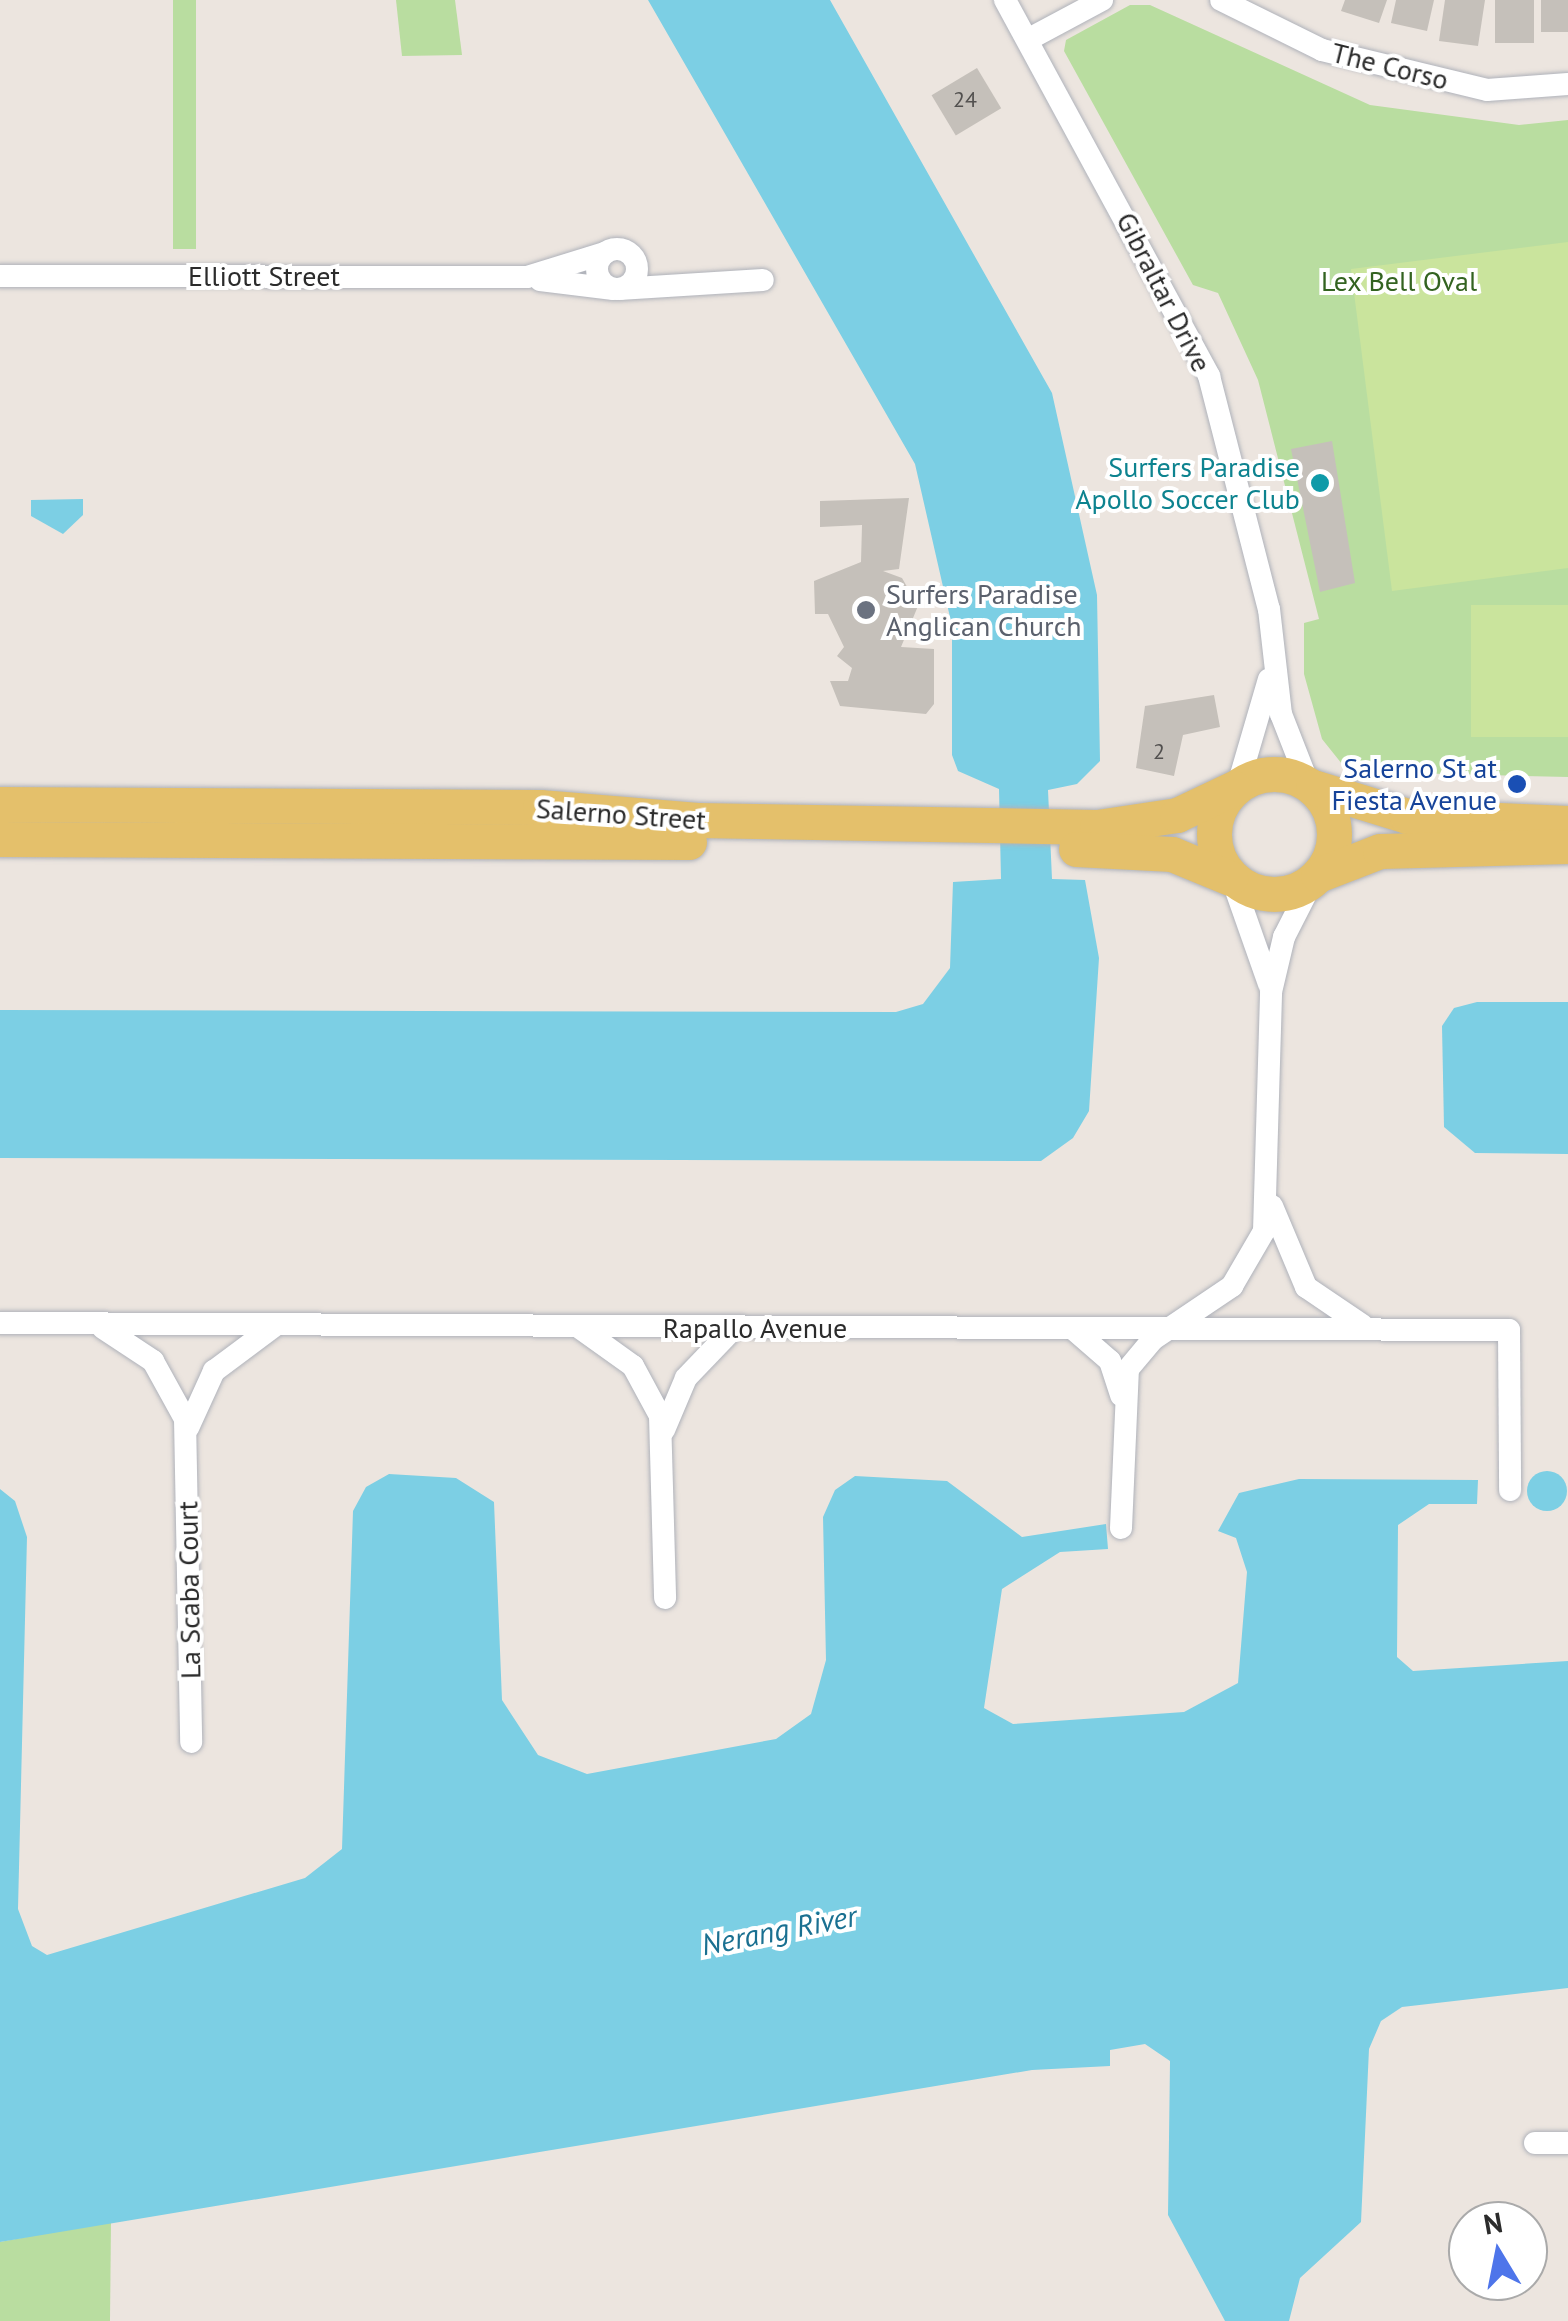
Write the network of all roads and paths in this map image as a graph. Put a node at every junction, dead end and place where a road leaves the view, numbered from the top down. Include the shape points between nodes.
1 (1006, 0) edge
2 (1102, 0) edge
3 (1222, 0) edge
4 (1029, 39) junction
5 (1568, 84) edge
6 (616, 252) junction
7 (0, 276) edge
8 (527, 277) junction
9 (706, 278) junction
10 (763, 280) dead end
11 (617, 289) junction
12 (1272, 666) junction
13 (1311, 785) junction
14 (1236, 786) junction
15 (0, 804) edge
16 (1568, 822) edge
17 (769, 833) junction
18 (1052, 838) junction
19 (0, 840) edge
20 (1568, 846) edge
21 (1231, 878) junction
22 (1315, 878) junction
23 (1272, 992) junction
24 (1269, 1177) junction
25 (0, 1324) edge
26 (96, 1324) junction
27 (276, 1325) junction
28 (577, 1327) junction
29 (733, 1328) junction
30 (1072, 1328) junction
31 (1169, 1328) junction
32 (1371, 1328) junction
33 (1121, 1398) junction
34 (187, 1437) junction
35 (663, 1439) junction
36 (1510, 1490) dead end
37 (1122, 1528) dead end
38 (665, 1598) dead end
39 (191, 1742) dead end
40 (1535, 2143) dead end
41 (1568, 2143) edge

1 - 4 street, Gibraltar Drive
2 - 4 street
3 - 5 street, The Corso via 1322,50 1486,90
4 - 12 street, Gibraltar Drive via 1209,376 1269,609
6 - 8 street, Elliott Street
6 - 9 street, Elliott Street
6 - 11 street via 598,274
6 - 11 street via 637,271
7 - 8 street, Elliott Street
8 - 11 street, Elliott Street
9 - 10 street, Elliott Street
9 - 11 street, Elliott Street
12 - 13 street, Gibraltar Drive
12 - 14 street, Gibraltar Drive
13 - 14 main road via 1272,772
13 - 16 main road via 1407,816
13 - 22 main road via 1330,826
14 - 18 main road, Salerno Street via 1166,818
14 - 21 main road via 1218,826
15 - 17 main road, Salerno Street via 540,807
17 - 18 main road, Salerno Street
17 - 19 main road, Salerno Street
18 - 21 main road, Salerno Street via 1172,854
20 - 22 main road via 1380,851
21 - 22 main road via 1266,896
21 - 23 street
22 - 23 street via 1288,926
23 - 24 street
24 - 31 street via 1264,1231 1246,1268 1216,1300
24 - 32 street via 1296,1274 1330,1308
25 - 26 street, Rapallo Avenue
26 - 27 street, Rapallo Avenue
26 - 34 street, La Scaba Court via 158,1367
27 - 28 street, Rapallo Avenue
27 - 34 street, La Scaba Court via 214,1371
28 - 29 street, Rapallo Avenue
28 - 35 street via 637,1371
29 - 30 street, Rapallo Avenue
29 - 35 street via 680,1386
30 - 31 street, Rapallo Avenue
30 - 33 street via 1110,1360
31 - 32 street, Rapallo Avenue
31 - 33 street via 1136,1357
32 - 36 street, Rapallo Avenue via 1509,1330
33 - 37 street
34 - 39 street, La Scaba Court
35 - 38 street
40 - 41 street

